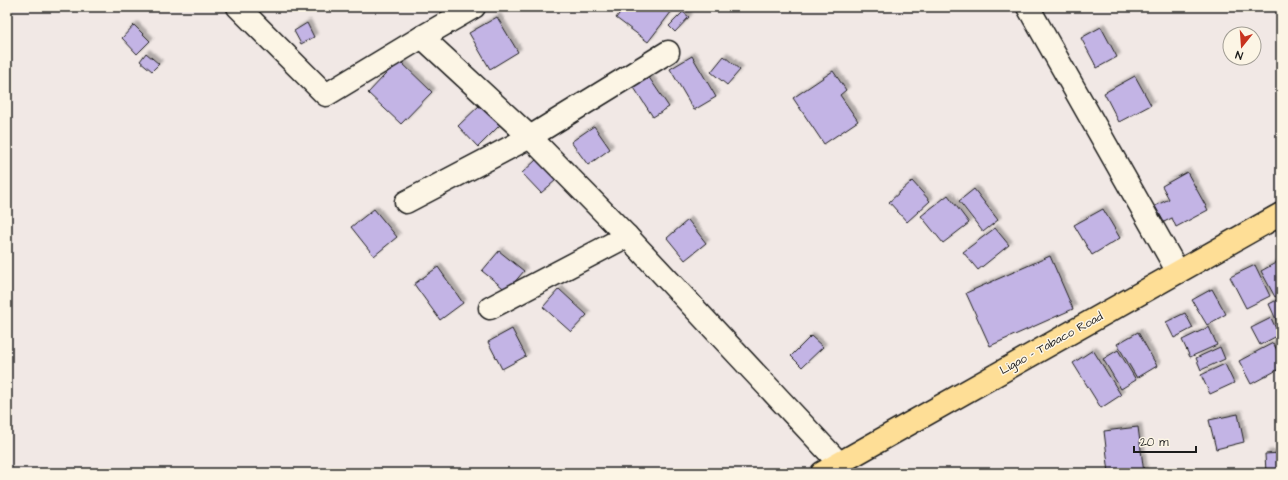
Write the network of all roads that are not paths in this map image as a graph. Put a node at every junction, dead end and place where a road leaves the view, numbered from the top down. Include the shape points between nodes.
1 (238, 7) edge
2 (1028, 7) edge
3 (469, 8) edge
4 (422, 36) junction
5 (668, 52) dead end
6 (530, 137) junction
7 (406, 202) dead end
8 (1281, 214) edge
9 (627, 236) junction
10 (1178, 272) junction
11 (490, 308) dead end
12 (830, 468) edge

1 - 4 street via 326,95
2 - 10 street
3 - 4 street
4 - 6 street
5 - 6 street
6 - 7 street
6 - 9 street
8 - 10 main road, Ligao - Tabaco Road
9 - 11 street
9 - 12 street
10 - 12 main road, Ligao - Tabaco Road

